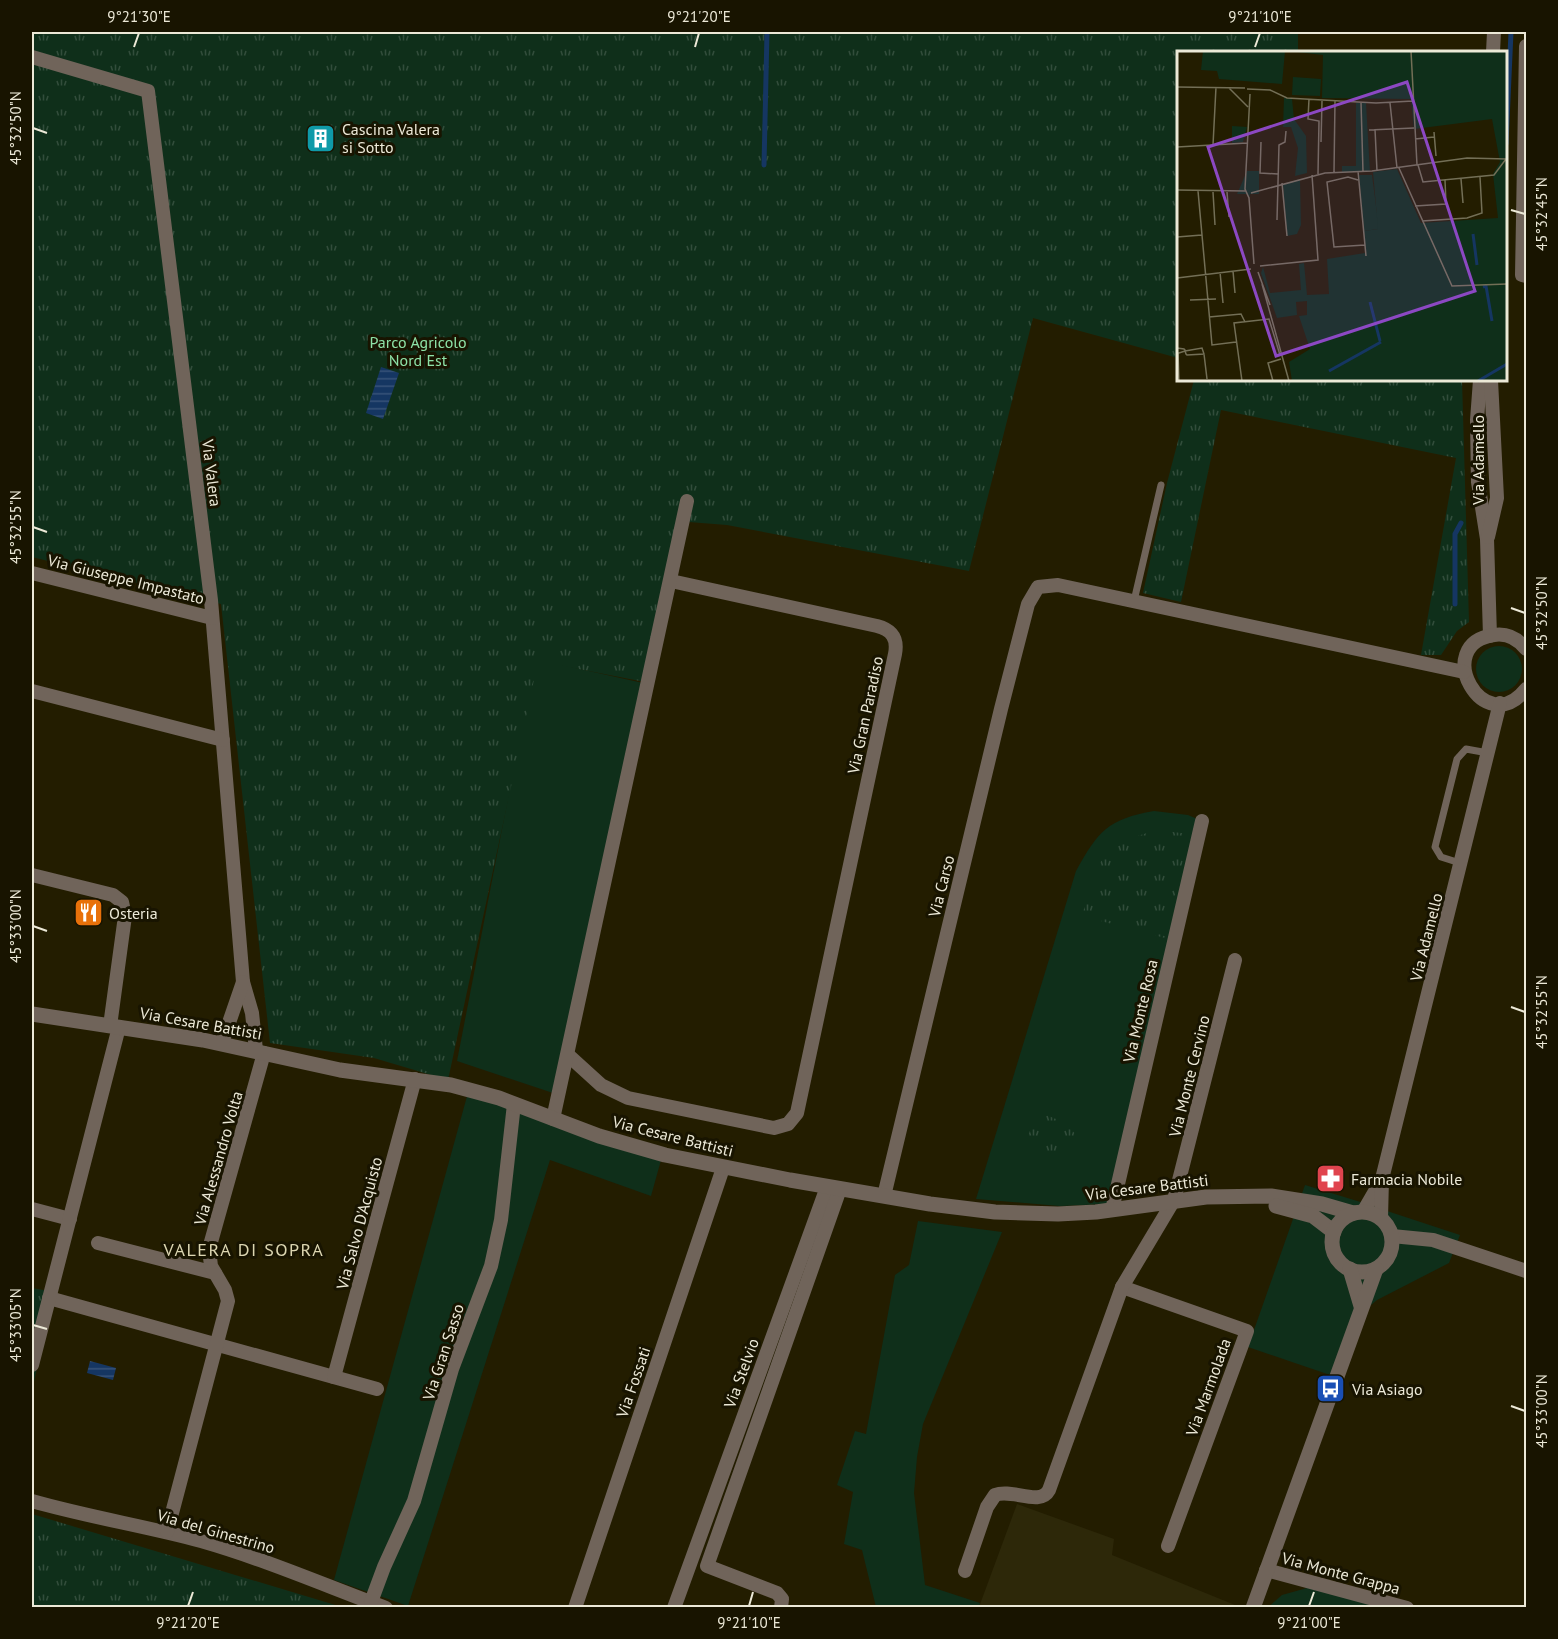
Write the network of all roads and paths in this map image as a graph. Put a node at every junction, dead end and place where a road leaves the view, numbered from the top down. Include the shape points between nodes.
1 (1494, 32) edge
2 (1527, 46) edge
3 (1493, 51) edge
4 (32, 57) edge
5 (1524, 275) edge
6 (1480, 381) edge
7 (1491, 381) edge
8 (1161, 485) dead end
9 (687, 501) dead end
10 (1487, 539) junction
11 (32, 573) edge
12 (671, 581) junction
13 (1134, 602) junction
14 (212, 618) junction
15 (1491, 636) junction
16 (1527, 649) edge
17 (1464, 672) junction
18 (1527, 689) edge
19 (32, 691) edge
20 (1500, 703) junction
21 (224, 740) junction
22 (1488, 753) junction
23 (1202, 820) dead end
24 (1461, 863) junction
25 (32, 875) edge
26 (1235, 960) dead end
27 (243, 982) junction
28 (32, 1014) edge
29 (115, 1026) junction
30 (222, 1043) junction
31 (260, 1052) junction
32 (568, 1054) junction
33 (415, 1079) junction
34 (514, 1104) junction
35 (553, 1119) junction
36 (723, 1168) junction
37 (1382, 1179) junction
38 (833, 1188) junction
39 (884, 1196) junction
40 (1232, 1196) junction
41 (1174, 1200) junction
42 (32, 1209) edge
43 (1112, 1210) junction
44 (1358, 1213) junction
45 (1381, 1218) junction
46 (70, 1219) junction
47 (1334, 1232) junction
48 (1392, 1236) junction
49 (98, 1243) dead end
50 (1350, 1269) junction
51 (1376, 1269) junction
52 (1527, 1271) edge
53 (215, 1273) junction
54 (1122, 1287) junction
55 (49, 1298) junction
56 (1361, 1306) junction
57 (218, 1344) junction
58 (32, 1365) edge
59 (334, 1377) junction
60 (377, 1389) dead end
61 (32, 1501) edge
62 (167, 1532) junction
63 (1168, 1546) dead end
64 (707, 1566) junction
65 (1266, 1570) junction
66 (687, 1571) junction
67 (965, 1571) dead end
68 (371, 1602) junction
69 (386, 1608) edge
70 (575, 1608) edge
71 (674, 1608) edge
72 (781, 1608) edge
73 (1253, 1608) edge
74 (1407, 1608) edge

1 - 3 street
2 - 5 street
4 - 14 street, Via Valera via 148,91
6 - 10 street, Via Adamello via 1478,482
7 - 10 street, Via Adamello via 1497,498
8 - 13 lane
9 - 12 street
10 - 15 street, Via Adamello
11 - 14 street, Via Giuseppe Impastato
12 - 32 street
12 - 32 street, Via Gran Paradiso via 877,626 895,639 895,654 796,1113 788,1124 771,1128 635,1100 605,1087
13 - 17 street
13 - 39 street, Via Carso via 1058,585 1038,587 1028,604
14 - 21 street, Via Valera
15 - 16 street via 1511,637
15 - 17 street via 1471,649
17 - 20 street via 1477,696
18 - 20 street via 1513,700
19 - 21 street
20 - 22 street, Via Adamello
21 - 27 street, Via Valera
22 - 24 street, Via Adamello
22 - 24 lane via 1466,749 1454,770 1436,847 1441,857
23 - 43 street, Via Monte Rosa
24 - 37 street, Via Adamello
25 - 29 street via 113,896 122,902
26 - 41 street, Via Monte Cervino
27 - 30 street, Via Valera
27 - 31 street, Via Valera
28 - 29 street, Via Cesare Battisti
29 - 30 street, Via Cesare Battisti
29 - 46 street
30 - 31 street, Via Cesare Battisti
31 - 33 street, Via Cesare Battisti via 354,1072
31 - 53 street, Via Alessandro Volta via 223,1209 210,1243 209,1256
32 - 35 street
33 - 34 street, Via Cesare Battisti via 471,1090
33 - 59 street, Via Salvo D'Acquisto
34 - 35 street, Via Cesare Battisti
34 - 68 street, Via Gran Sasso via 501,1220 492,1259 452,1369 414,1502
35 - 36 street, Via Cesare Battisti via 641,1149
36 - 38 street, Via Cesare Battisti
36 - 70 street, Via Fossati
37 - 44 street, Via Adamello
37 - 45 street, Via Adamello
38 - 39 street, Via Cesare Battisti
38 - 64 street, Via Stelvio
38 - 66 street, Via Stelvio
39 - 43 street, Via Cesare Battisti via 1004,1212
40 - 41 street, Via Cesare Battisti
40 - 44 street, Via Cesare Battisti via 1271,1196
40 - 47 street, Via Cesare Battisti via 1306,1213
41 - 43 street, Via Cesare Battisti
41 - 54 street
42 - 46 street
44 - 45 street
44 - 47 street via 1342,1221
45 - 48 street
46 - 55 street
47 - 50 street via 1334,1253
48 - 51 street via 1390,1255
48 - 52 street via 1433,1240
49 - 53 street
50 - 51 street
50 - 56 street
51 - 56 street
53 - 57 street, Via Alessandro Volta via 228,1297
54 - 63 street, Via Marmolada via 1247,1330
54 - 67 street via 1047,1493 1036,1498 1006,1492 995,1495
55 - 57 street
55 - 58 street
56 - 65 street
57 - 59 street
57 - 62 street, Via Alessandro Volta
59 - 60 street
61 - 62 street, Via del Ginestrino via 100,1520
62 - 68 street, Via del Ginestrino via 267,1562
64 - 66 street
64 - 72 street via 774,1591 782,1599
65 - 73 street
65 - 74 street, Via Monte Grappa
66 - 71 street, Via Stelvio
68 - 69 street, Via del Ginestrino

